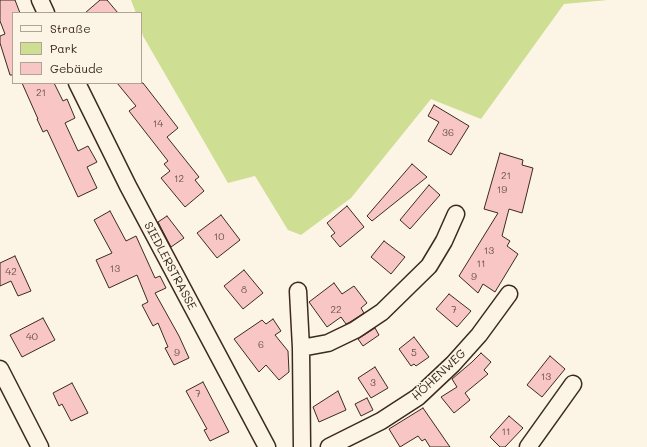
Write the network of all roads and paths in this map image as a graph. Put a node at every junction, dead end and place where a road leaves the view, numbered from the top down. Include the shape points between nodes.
1 (40, 0) edge
2 (46, 12) edge
3 (77, 84) edge
4 (456, 214) dead end
5 (298, 291) dead end
6 (509, 294) dead end
7 (301, 348) junction
8 (0, 369) edge
9 (573, 384) dead end
10 (40, 447) edge
11 (267, 447) edge
12 (302, 447) edge
13 (329, 447) edge
14 (528, 447) edge

1 - 2 street
3 - 11 street, SIEDLERSTRASSE via 128,186
4 - 7 street via 429,266 382,312 355,330 328,343
5 - 7 street
6 - 13 street, HÖHENWEG via 479,335 418,397 381,421
7 - 12 street
8 - 10 street
9 - 14 street

